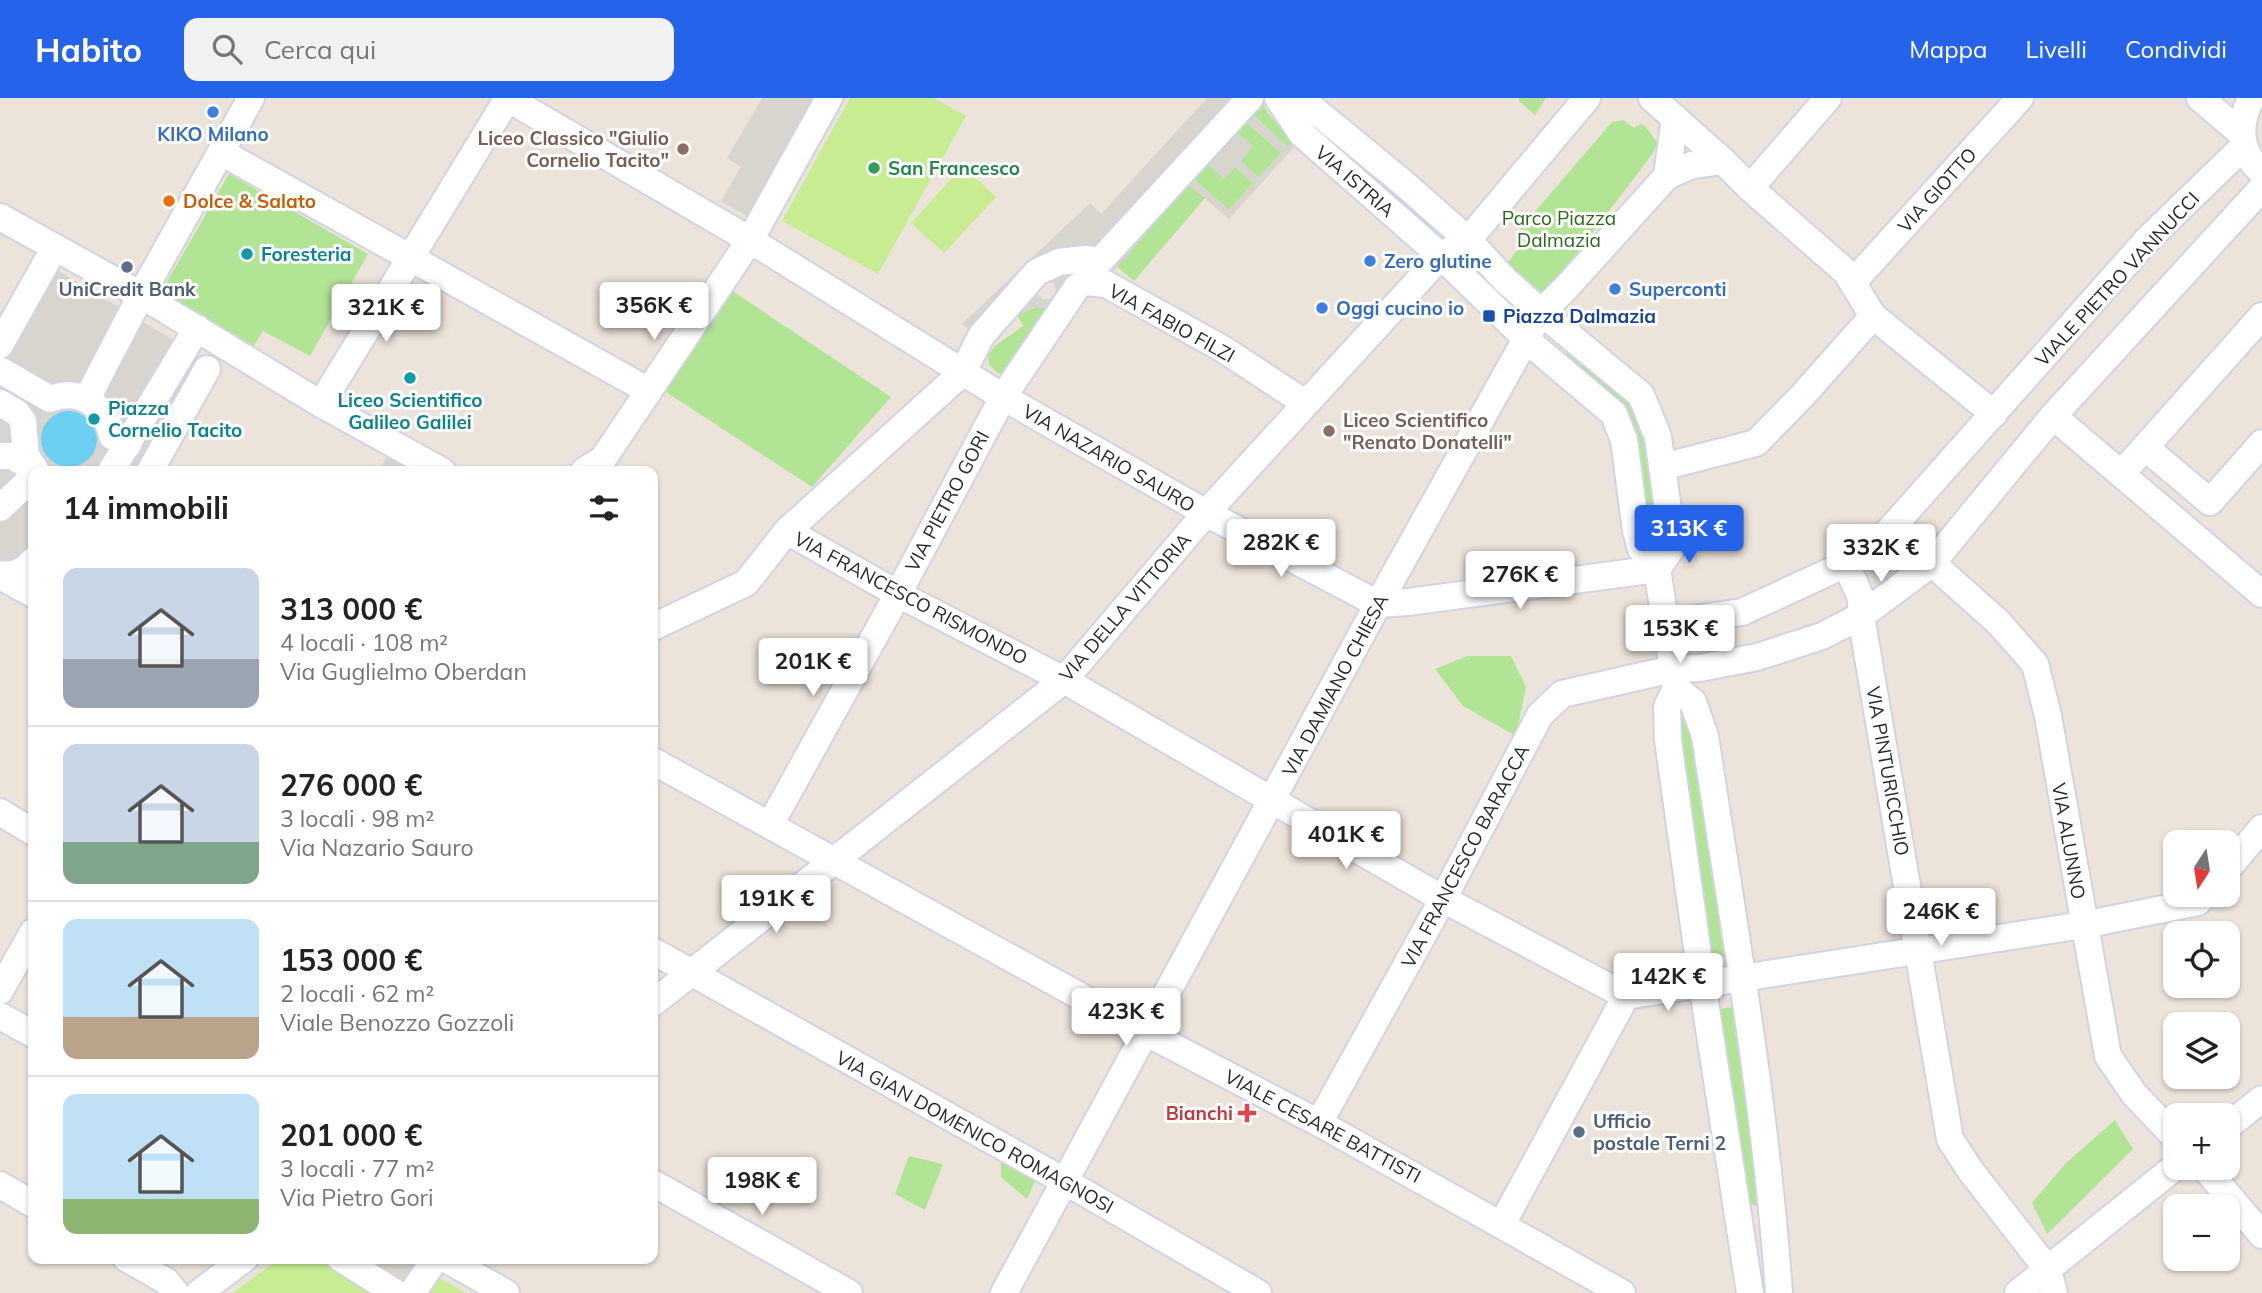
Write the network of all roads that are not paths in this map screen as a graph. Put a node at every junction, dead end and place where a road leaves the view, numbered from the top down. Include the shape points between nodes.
1 (251, 98) edge
2 (508, 98) edge
3 (829, 98) edge
4 (1250, 98) edge
5 (1278, 98) edge
6 (1300, 98) edge
7 (1587, 98) edge
8 (1652, 98) edge
9 (1828, 98) edge
10 (2021, 98) edge
11 (2200, 98) edge
12 (2251, 98) edge
13 (1675, 118) junction
14 (2242, 140) junction
15 (230, 157) junction
16 (1723, 160) junction
17 (2262, 172) edge
18 (1667, 176) junction
19 (1750, 188) junction
20 (2262, 188) edge
21 (0, 217) edge
22 (750, 240) junction
23 (1468, 240) junction
24 (55, 247) junction
25 (1441, 256) junction
26 (411, 260) junction
27 (1092, 272) junction
28 (1853, 282) junction
29 (141, 295) junction
30 (1541, 312) junction
31 (1873, 316) junction
32 (2262, 316) edge
33 (197, 328) junction
34 (1527, 339) junction
35 (0, 345) edge
36 (0, 369) edge
37 (207, 369) dead end
38 (963, 372) junction
39 (649, 391) junction
40 (1003, 397) junction
41 (87, 399) junction
42 (0, 403) edge
43 (1305, 403) junction
44 (321, 404) junction
45 (1993, 414) junction
46 (2053, 416) junction
47 (2262, 443) edge
48 (2146, 448) junction
49 (0, 456) edge
50 (116, 465) edge
51 (32, 466) edge
52 (153, 466) edge
53 (433, 466) edge
54 (592, 466) edge
55 (28, 467) edge
56 (1662, 467) junction
57 (2122, 473) junction
58 (28, 479) edge
59 (0, 508) edge
60 (1206, 513) junction
61 (788, 531) junction
62 (1932, 563) junction
63 (1846, 564) junction
64 (28, 566) edge
65 (1657, 569) junction
66 (0, 575) edge
67 (2258, 582) edge
68 (28, 591) edge
69 (898, 594) junction
70 (1378, 604) junction
71 (1861, 616) junction
72 (1666, 623) junction
73 (658, 625) edge
74 (1675, 679) junction
75 (1065, 680) junction
76 (658, 764) edge
77 (1272, 802) junction
78 (0, 812) edge
79 (770, 825) junction
80 (2262, 828) edge
81 (28, 829) edge
82 (2240, 854) edge
83 (833, 860) junction
84 (1443, 899) junction
85 (2173, 907) edge
86 (2083, 925) junction
87 (28, 941) edge
88 (1918, 951) junction
89 (658, 954) edge
90 (691, 973) junction
91 (1742, 978) junction
92 (1702, 983) junction
93 (0, 991) edge
94 (1626, 996) junction
95 (658, 999) edge
96 (0, 1016) edge
97 (28, 1031) edge
98 (1145, 1032) junction
99 (2262, 1099) edge
100 (2240, 1116) edge
101 (1319, 1123) junction
102 (2163, 1124) edge
103 (2163, 1178) edge
104 (2215, 1180) edge
105 (1066, 1182) junction
106 (0, 1185) edge
107 (658, 1186) edge
108 (28, 1202) edge
109 (1502, 1224) junction
110 (1774, 1229) junction
111 (1742, 1233) junction
112 (2262, 1235) edge
113 (136, 1264) edge
114 (237, 1264) edge
115 (350, 1264) edge
116 (432, 1264) edge
117 (455, 1264) edge
118 (2050, 1281) edge
119 (176, 1293) edge
120 (199, 1293) edge
121 (396, 1293) edge
122 (412, 1293) edge
123 (506, 1293) edge
124 (849, 1293) edge
125 (1004, 1293) edge
126 (1258, 1293) edge
127 (1622, 1293) edge
128 (1750, 1293) edge
129 (1779, 1293) edge
130 (2018, 1293) edge

1 - 15 street
2 - 22 street, VIA NAZARIO SAURO
2 - 26 street
3 - 22 street
4 - 27 street
5 - 25 street, VIA ISTRIA via 1302,134
6 - 23 street, VIA ISTRIA
7 - 23 street
8 - 13 street
9 - 19 street
10 - 28 street, VIA GIOTTO
11 - 14 street
12 - 14 street via 2243,115
13 - 16 street
13 - 18 street
14 - 17 street
14 - 45 street, VIALE PIETRO VANNUCCI via 2008,382
15 - 26 street
15 - 29 street
16 - 18 street via 1692,165
16 - 19 street
18 - 30 street
19 - 28 street
20 - 46 street
21 - 24 street
22 - 38 street, VIA NAZARIO SAURO
22 - 39 street
23 - 25 street
23 - 30 street
24 - 29 street
24 - 35 street
25 - 34 street
25 - 43 street, VIA DELLA VITTORIA
26 - 39 street
26 - 44 street
27 - 38 street via 1084,260 1059,262 1037,272 981,336
27 - 40 street, VIA FABIO FILZI via 1076,287
27 - 43 street, VIA FABIO FILZI
28 - 31 street
29 - 33 street
29 - 41 street
30 - 34 street
30 - 56 street via 1641,395 1658,437
31 - 45 street
31 - 56 street via 1756,443
32 - 48 street
33 - 44 street
33 - 50 street
34 - 65 street via 1615,414 1624,440 1636,531
34 - 70 street, VIA DAMIANO CHIESA
36 - 41 street via 50,399 74,395
37 - 52 street
38 - 40 street, VIA NAZARIO SAURO
38 - 61 street
39 - 54 street via 603,459
40 - 60 street, VIA NAZARIO SAURO
40 - 69 street, VIA PIETRO GORI
41 - 50 street via 108,420
42 - 51 street via 23,421 26,456
43 - 60 street, VIA DELLA VITTORIA
44 - 53 street
45 - 63 street, VIALE PIETRO VANNUCCI via 1888,532
46 - 57 street
46 - 62 street, VIA FRANCESCO BARACCA
47 - 48 street via 2210,502
48 - 57 street
49 - 55 street via 12,456
56 - 65 street via 1673,546
57 - 67 street
58 - 59 street
60 - 70 street, VIA NAZARIO SAURO
60 - 75 street, VIA DELLA VITTORIA
61 - 69 street, VIA FRANCESCO RISMONDO
61 - 73 street via 746,583
62 - 71 street, VIA FRANCESCO BARACCA
62 - 86 street, VIA ALUNNO via 1999,623 2035,664
63 - 71 street, VIA PINTURICCHIO via 1861,598
63 - 72 street, VIALE PIETRO VANNUCCI via 1742,612
64 - 66 street via 20,573
65 - 70 street
65 - 72 street
66 - 68 street
69 - 75 street, VIA FRANCESCO RISMONDO
69 - 79 street, VIA PIETRO GORI
70 - 77 street, VIA DAMIANO CHIESA
71 - 74 street, VIA FRANCESCO BARACCA via 1822,636 1757,657 1700,668
71 - 88 street, VIA PINTURICCHIO
72 - 74 street
74 - 84 street, VIA FRANCESCO BARACCA via 1562,694 1540,715
74 - 91 street via 1693,702 1705,736
74 - 92 street via 1667,707 1668,740
75 - 77 street, VIA FRANCESCO RISMONDO
75 - 83 street, VIA DELLA VITTORIA
76 - 79 street, VIALE CESARE BATTISTI
77 - 84 street, VIA FRANCESCO RISMONDO
77 - 98 street, VIA DAMIANO CHIESA
78 - 81 street
79 - 83 street, VIALE CESARE BATTISTI
80 - 82 street
83 - 90 street, VIA DELLA VITTORIA
83 - 98 street, VIALE CESARE BATTISTI
84 - 94 street, VIA FRANCESCO RISMONDO
84 - 101 street, VIA FRANCESCO BARACCA
85 - 86 street
86 - 88 street
86 - 102 street, VIA ALUNNO via 2108,1056 2134,1094
87 - 93 street
88 - 91 street
88 - 118 street, VIA PINTURICCHIO via 1950,1139
89 - 90 street, VIA GIAN DOMENICO ROMAGNOSI
90 - 95 street, VIA DELLA VITTORIA
90 - 105 street, VIA GIAN DOMENICO ROMAGNOSI
91 - 92 street
91 - 110 street
92 - 94 street
92 - 111 street
94 - 109 street
96 - 97 street
98 - 101 street, VIALE CESARE BATTISTI
98 - 105 street, VIA DAMIANO CHIESA
99 - 100 street
101 - 109 street, VIALE CESARE BATTISTI
103 - 118 street
104 - 112 street
105 - 125 street, VIA DAMIANO CHIESA
105 - 126 street, VIA GIAN DOMENICO ROMAGNOSI
106 - 108 street
107 - 124 street
109 - 127 street, VIALE CESARE BATTISTI
110 - 111 street
110 - 129 street
111 - 128 street
113 - 119 street via 166,1281
114 - 120 street
115 - 121 street
116 - 122 street
117 - 123 street
118 - 130 street

